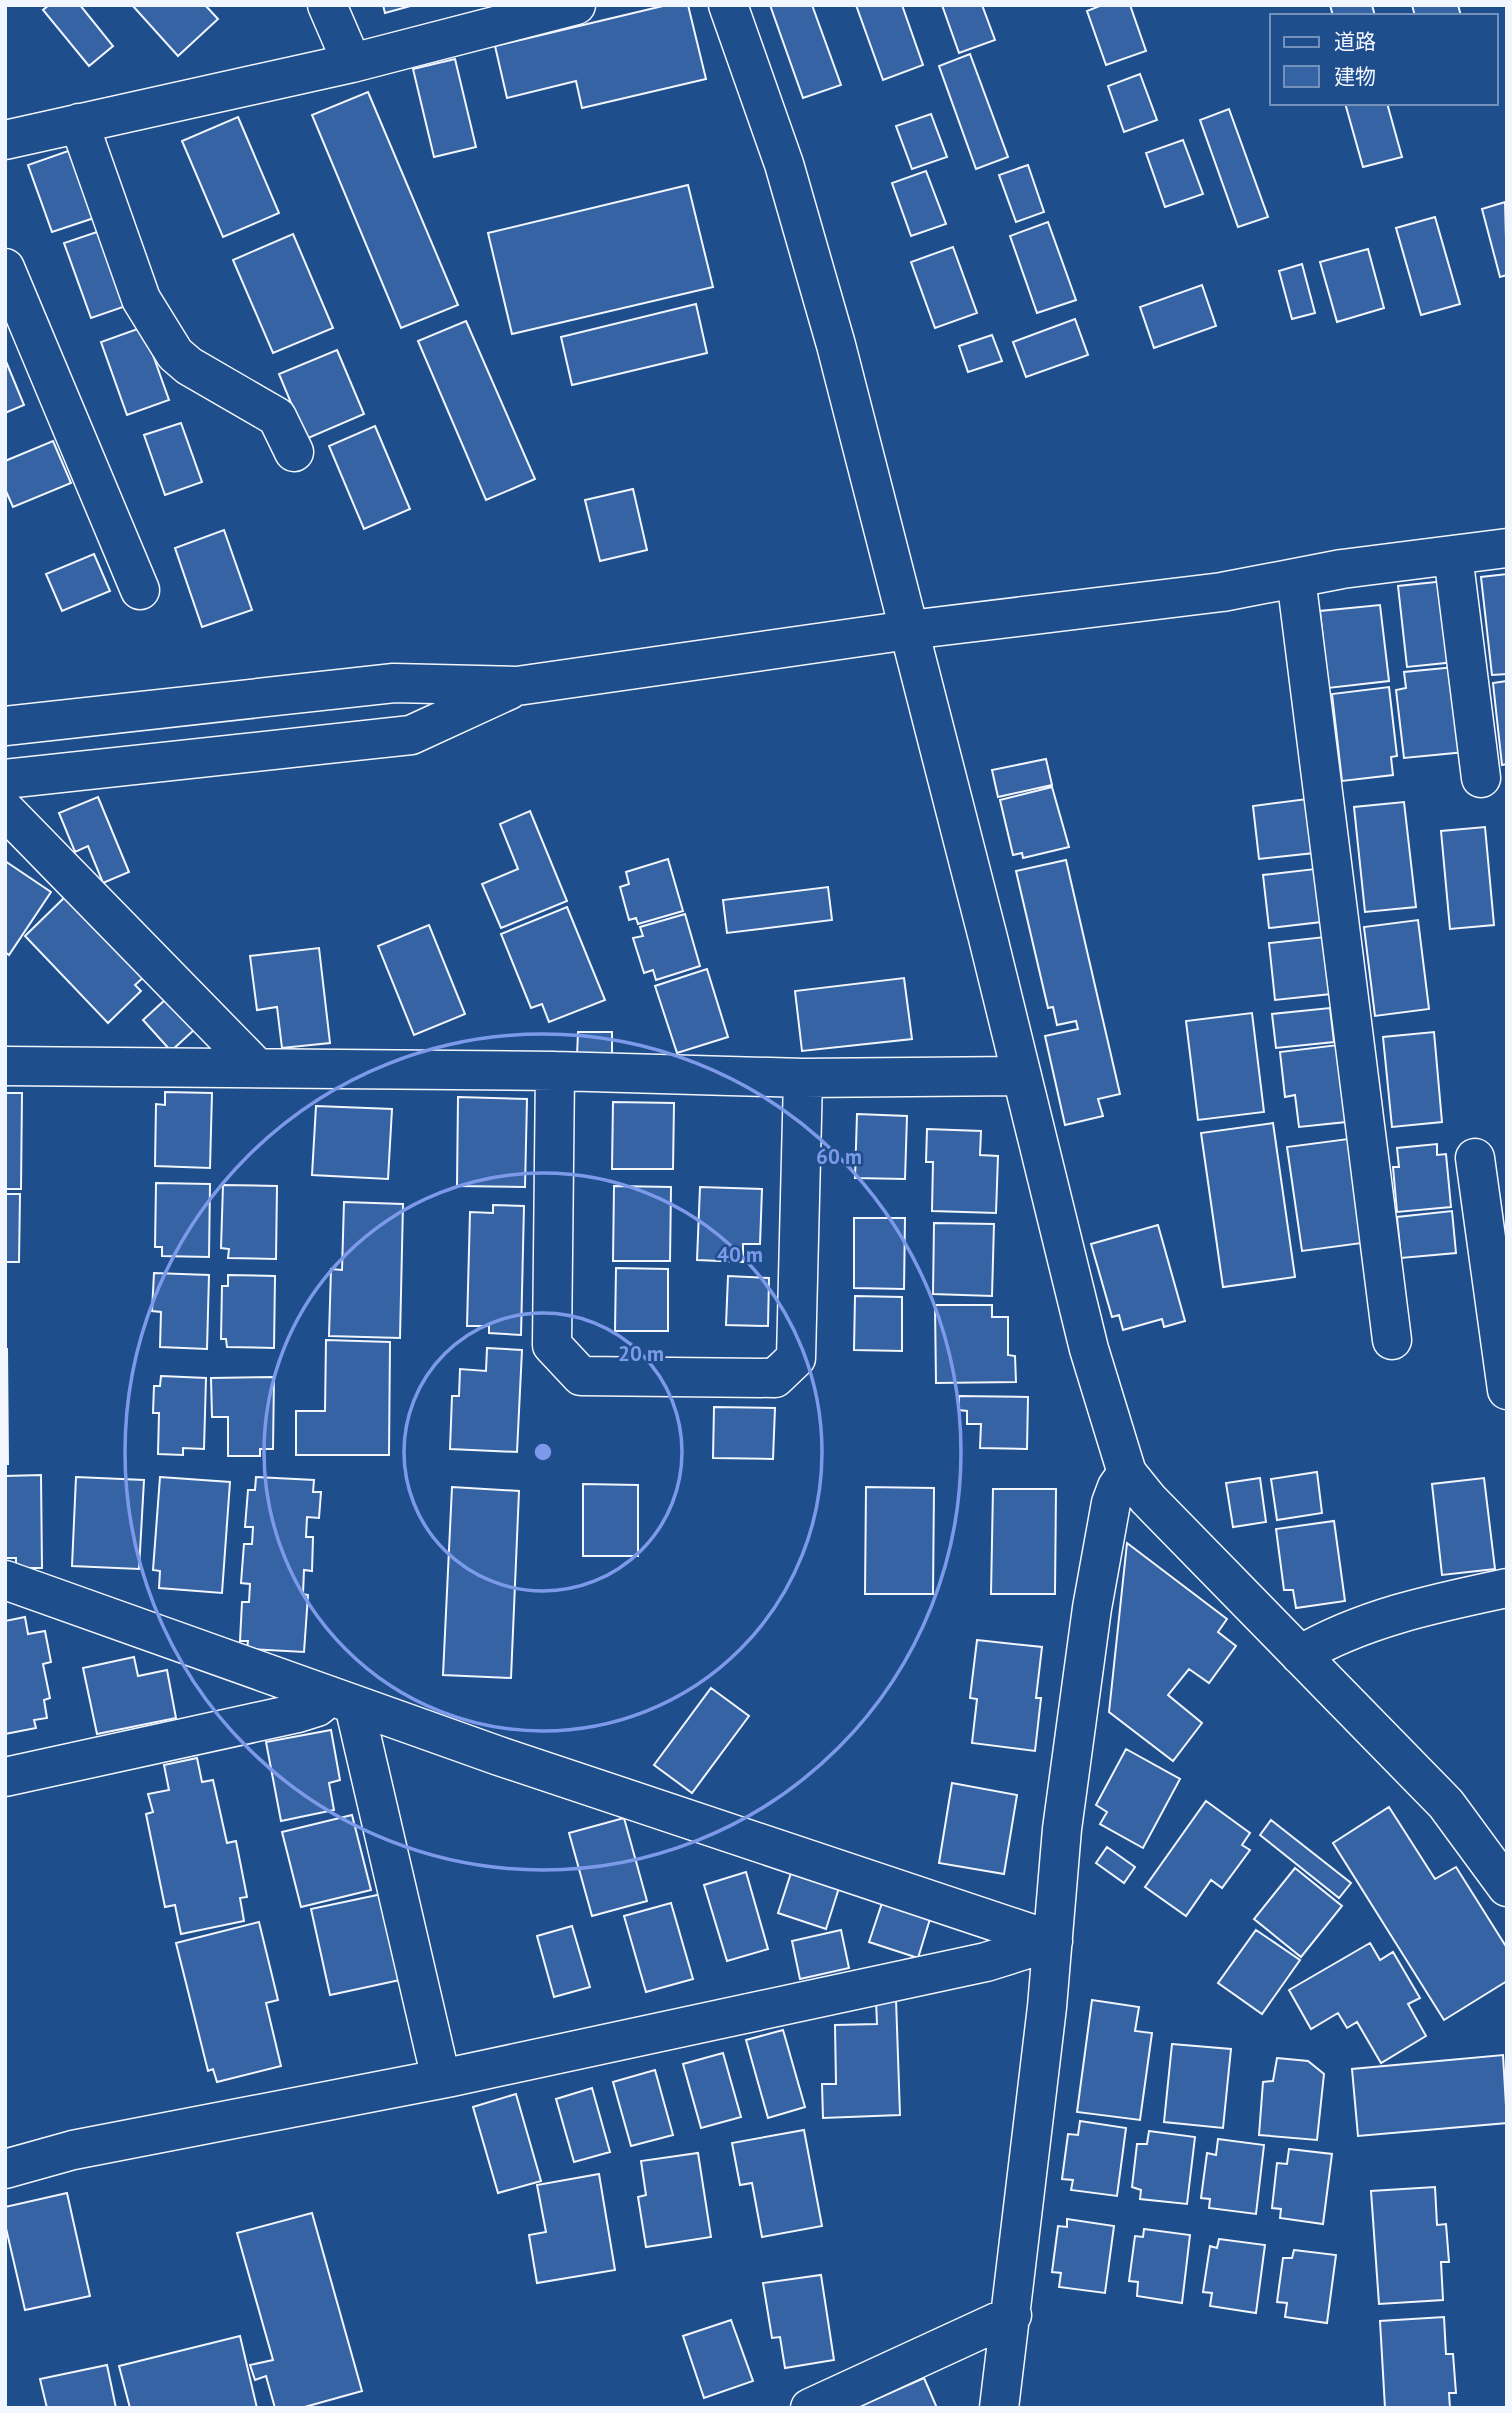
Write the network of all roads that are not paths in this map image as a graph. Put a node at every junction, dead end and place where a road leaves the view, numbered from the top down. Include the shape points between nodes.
1 (327, 5) edge
2 (576, 5) edge
3 (728, 5) edge
4 (352, 64) junction
5 (79, 123) junction
6 (5, 140) edge
7 (5, 268) edge
8 (294, 452) dead end
9 (1507, 548) edge
10 (1453, 555) junction
11 (1296, 578) junction
12 (140, 590) dead end
13 (909, 629) junction
14 (517, 686) junction
15 (5, 726) edge
16 (1481, 778) dead end
17 (5, 779) edge
18 (5, 810) edge
19 (5, 1066) edge
20 (257, 1068) junction
21 (555, 1070) junction
22 (1022, 1076) junction
23 (803, 1078) junction
24 (1475, 1158) dead end
25 (1392, 1340) dead end
26 (1507, 1390) edge
27 (1127, 1473) junction
28 (5, 1580) edge
29 (1507, 1588) edge
30 (1300, 1655) junction
31 (341, 1701) junction
32 (5, 1777) edge
33 (1507, 1887) edge
34 (1054, 1941) junction
35 (441, 2079) junction
36 (5, 2169) edge
37 (1012, 2315) junction
38 (810, 2408) edge
39 (999, 2408) edge

1 - 4 street
2 - 4 street
3 - 13 street via 784,164
4 - 5 street
5 - 6 street
5 - 8 street via 141,299 175,354 277,417
7 - 12 street
9 - 10 street
10 - 11 street
10 - 16 street
11 - 13 street via 1222,592
11 - 25 street
13 - 14 street
13 - 22 street
14 - 15 street via 394,683
14 - 17 street via 411,735
18 - 20 street
19 - 20 street
20 - 21 street
21 - 23 street
21 - 23 street via 552,1345 581,1376 775,1378 796,1358
22 - 23 street
22 - 27 street via 1089,1349
24 - 26 street
27 - 30 street
27 - 34 street via 1111,1503 1092,1608 1062,1829
28 - 31 street
29 - 30 street via 1363,1624
30 - 33 street via 1446,1804
31 - 32 street
31 - 34 street
31 - 35 street
34 - 35 street via 986,1962
34 - 37 street
35 - 36 street via 73,2150
37 - 38 street
37 - 39 street

